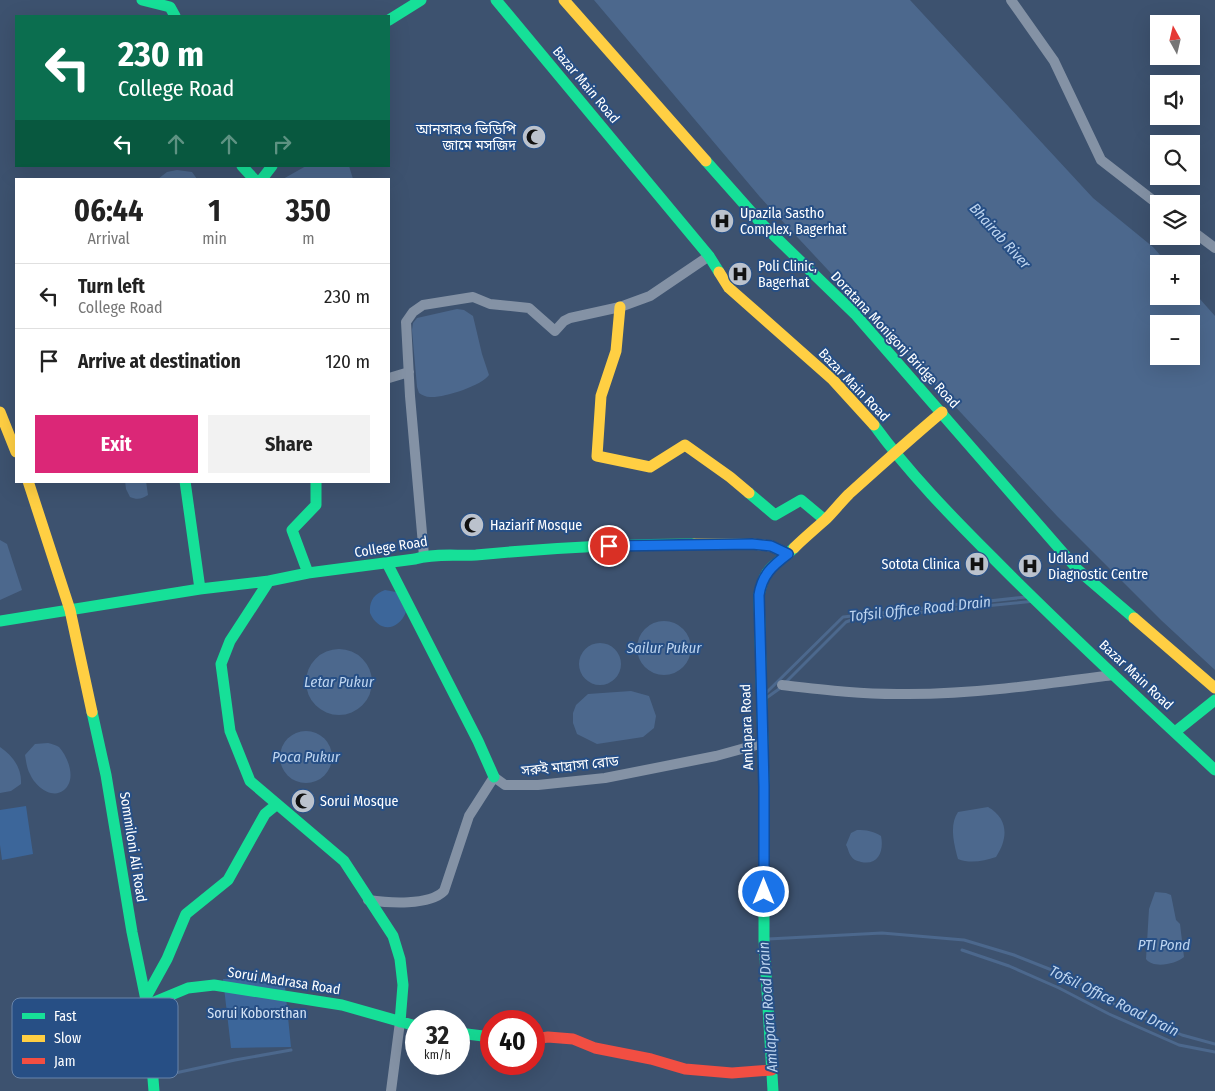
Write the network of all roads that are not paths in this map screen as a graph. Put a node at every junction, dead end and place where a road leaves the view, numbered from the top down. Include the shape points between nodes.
1 (142, 0) edge
2 (422, 0) edge
3 (496, 0) edge
4 (564, 0) edge
5 (1011, 0) edge
6 (174, 15) edge
7 (390, 19) edge
8 (243, 167) edge
9 (271, 167) edge
10 (253, 178) edge
11 (263, 178) edge
12 (1150, 198) edge
13 (1200, 237) edge
14 (1215, 248) edge
15 (709, 256) junction
16 (620, 307) junction
17 (409, 372) junction
18 (390, 378) edge
19 (0, 412) edge
20 (942, 412) junction
21 (15, 450) edge
22 (894, 452) junction
23 (29, 483) edge
24 (185, 483) edge
25 (316, 483) edge
26 (825, 520) junction
27 (788, 554) junction
28 (424, 556) junction
29 (387, 563) junction
30 (308, 573) junction
31 (269, 581) junction
32 (200, 589) junction
33 (70, 610) junction
34 (0, 621) edge
35 (1114, 675) junction
36 (782, 685) dead end
37 (1215, 688) edge
38 (1215, 700) edge
39 (1175, 732) junction
40 (763, 743) junction
41 (1215, 770) edge
42 (494, 776) junction
43 (276, 805) junction
44 (368, 900) junction
45 (145, 998) edge
46 (148, 998) edge
47 (156, 998) edge
48 (400, 1022) junction
49 (405, 1023) edge
50 (545, 1037) edge
51 (772, 1070) junction
52 (153, 1078) edge
53 (154, 1091) edge
54 (391, 1091) edge
55 (773, 1091) edge

1 - 6 street via 170,8
2 - 7 street
3 - 15 street, Bazar Main Road
4 - 20 street, Doratana Monigonj Bridge Road via 760,223 855,314
5 - 12 street via 1054,62 1101,160
8 - 10 street
9 - 11 street
13 - 14 street
15 - 16 street via 650,296
15 - 22 street, Bazar Main Road via 729,288 833,380 869,418
16 - 17 street via 570,318 555,331 529,308 490,304 473,297 423,305 412,312 406,322
16 - 26 street via 616,351 601,396 597,456 650,467 685,445 775,515 802,500
17 - 18 street
17 - 28 street
19 - 21 street
20 - 22 street, Amlapara Road
20 - 37 street, Doratana Monigonj Bridge Road via 1078,570
22 - 26 street, Amlapara Road
22 - 35 street, Bazar Main Road via 1035,601
23 - 33 street, Sommiloni Ali Road
24 - 32 street
25 - 30 street via 316,505 292,530
26 - 27 street, Amlapara Road
27 - 28 street, College Road via 771,546 699,544
27 - 40 street, Amlapara Road via 772,565 763,577 759,595
28 - 29 street, College Road
29 - 30 street, College Road
29 - 42 street
30 - 31 street, College Road
31 - 32 street, College Road
31 - 43 street via 230,641 221,664 230,731 250,781
32 - 33 street, College Road
33 - 34 street, College Road
33 - 45 street, Sommiloni Ali Road via 106,775
35 - 36 street via 991,689 909,694 842,693
35 - 39 street, Bazar Main Road
38 - 39 street
39 - 41 street, Bazar Main Road
40 - 42 street, সরুই মাদ্রাসা রোড via 716,756 605,778 504,785
40 - 51 street, Amlapara Road via 764,940
42 - 44 street via 469,816 444,891 438,897 395,904
43 - 44 street via 344,862
43 - 46 street via 265,814 228,880 186,914
44 - 48 street via 393,936 400,960 403,985
47 - 48 street, Sorui Madrasa Road via 188,988 214,985 342,1005
48 - 49 street, Sorui Madrasa Road
48 - 54 street
50 - 51 street via 573,1039 595,1048 685,1069 732,1073
51 - 55 street, Amlapara Road
52 - 53 street, Sommiloni Ali Road

